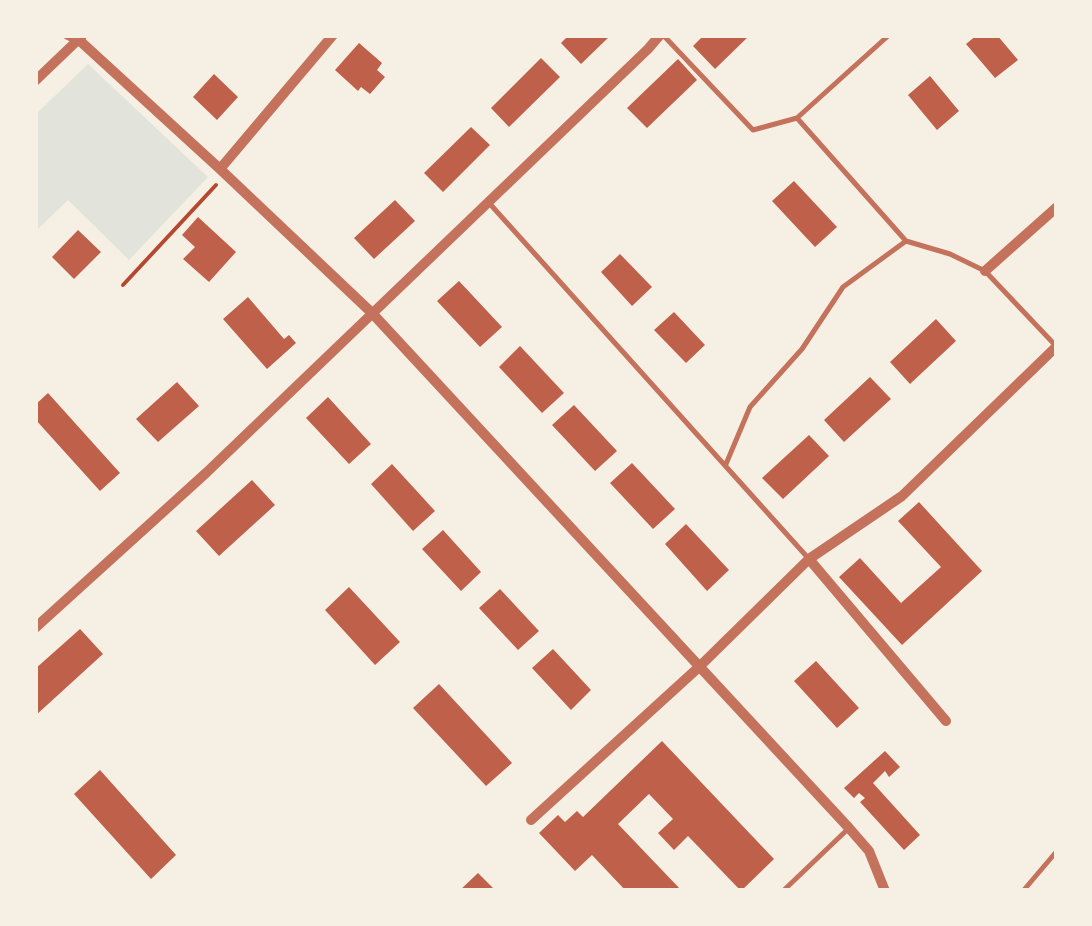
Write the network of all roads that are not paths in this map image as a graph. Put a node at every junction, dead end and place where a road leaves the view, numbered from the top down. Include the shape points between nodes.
1 (332, 35) edge
2 (661, 35) edge
3 (889, 35) edge
4 (77, 37) edge
5 (35, 81) edge
6 (796, 118) junction
7 (223, 171) junction
8 (488, 202) junction
9 (1057, 207) edge
10 (906, 241) junction
11 (985, 271) junction
12 (372, 314) junction
13 (1057, 346) edge
14 (726, 464) junction
15 (810, 559) junction
16 (35, 628) edge
17 (699, 667) junction
18 (946, 721) dead end
19 (532, 820) dead end
20 (849, 828) junction
21 (1057, 851) edge
22 (784, 891) edge
23 (886, 891) edge
24 (1024, 891) edge

1 - 7 street
2 - 6 lane via 753,130
2 - 8 street
3 - 6 lane
4 - 5 street
4 - 7 street
6 - 10 lane
7 - 12 street
8 - 12 street
8 - 14 lane
9 - 11 street
10 - 11 lane
10 - 14 lane via 843,287 802,350 750,407
11 - 13 lane
12 - 16 street
12 - 17 street
13 - 15 street via 902,496
14 - 15 lane
15 - 17 street
15 - 18 street
17 - 19 street
17 - 20 street
20 - 22 lane
20 - 23 street via 869,851
21 - 24 lane

